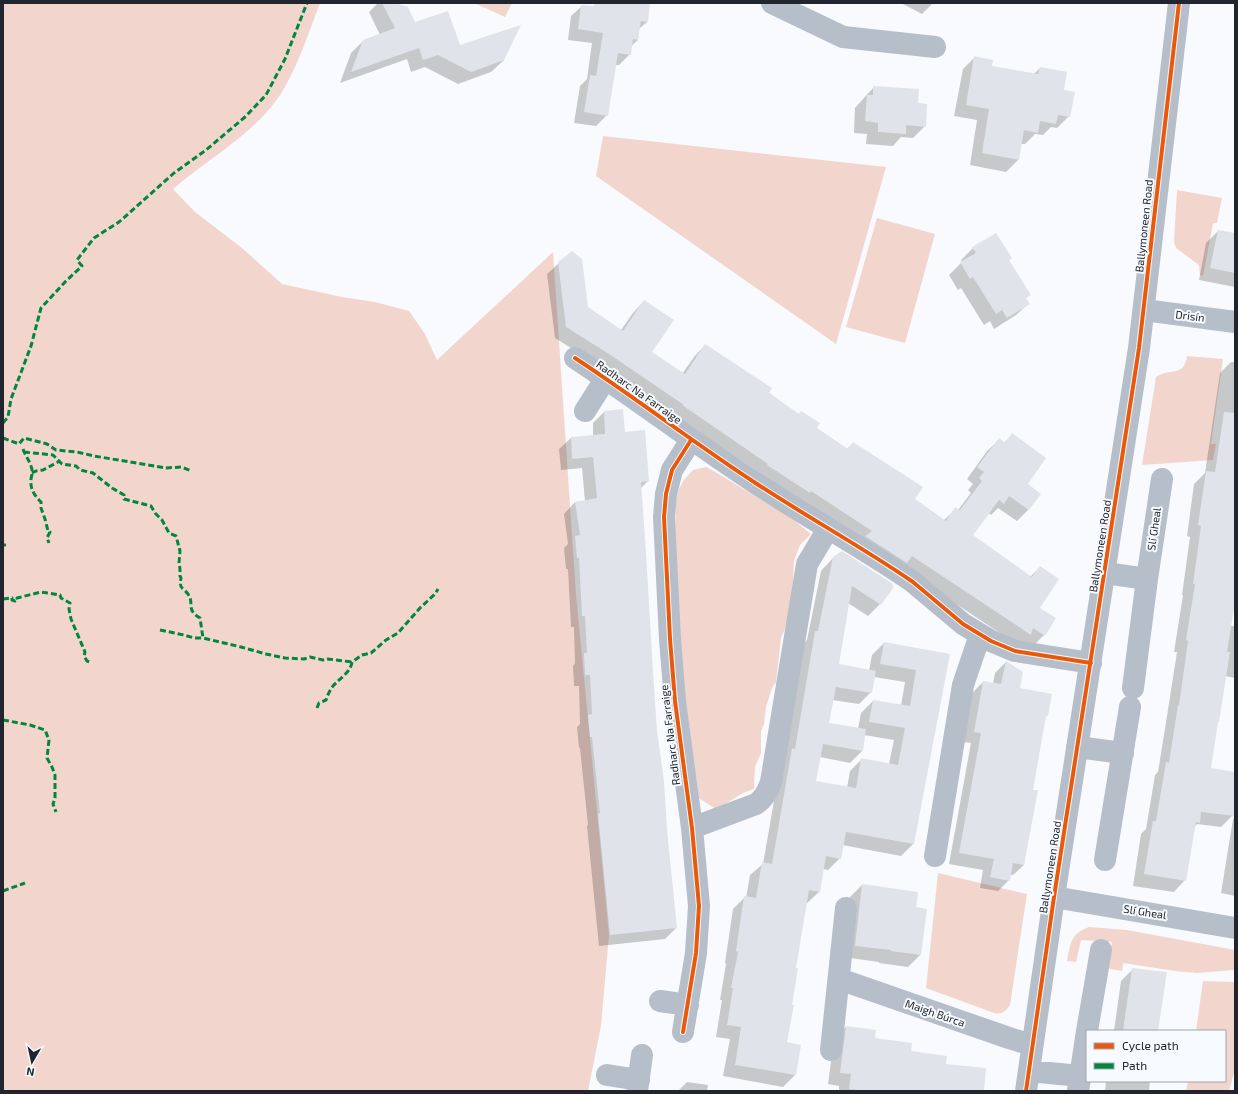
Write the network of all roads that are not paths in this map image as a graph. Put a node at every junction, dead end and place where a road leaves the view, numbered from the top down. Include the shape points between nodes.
1 (772, 3) edge
2 (1179, 3) edge
3 (935, 48) dead end
4 (1144, 310) junction
5 (1235, 322) edge
6 (575, 358) dead end
7 (606, 378) junction
8 (585, 411) dead end
9 (691, 440) junction
10 (1162, 479) dead end
11 (828, 529) junction
12 (1105, 573) junction
13 (1147, 579) junction
14 (980, 635) junction
15 (1091, 663) junction
16 (1077, 747) junction
17 (1123, 753) junction
18 (692, 828) junction
19 (934, 856) dead end
20 (1105, 860) dead end
21 (1054, 897) junction
22 (846, 908) dead end
23 (1235, 928) edge
24 (1100, 950) dead end
25 (839, 979) junction
26 (660, 1001) dead end
27 (688, 1005) junction
28 (1087, 1030) edge
29 (683, 1032) dead end
30 (1086, 1037) edge
31 (1032, 1045) junction
32 (831, 1050) dead end
33 (642, 1055) dead end
34 (607, 1075) dead end
35 (1027, 1081) edge
36 (1078, 1084) edge
37 (638, 1086) edge

1 - 3 street via 843,37
2 - 4 street, Ballymoneen Road
4 - 5 street, Drisín
4 - 12 street, Ballymoneen Road
6 - 7 street, Radharc Na Farraige
7 - 8 street, Radharc Na Farraige
7 - 9 street, Radharc Na Farraige
9 - 11 street, Radharc Na Farraige
9 - 18 street, Radharc Na Farraige via 670,477 664,525 675,700
10 - 13 street, Slí Gheal
11 - 14 street, Radharc Na Farraige via 914,582 958,621
11 - 18 street via 807,564 768,789 761,801 756,804
12 - 13 street
12 - 15 street, Ballymoneen Road
13 - 17 street, Slí Gheal
14 - 15 street, Radharc Na Farraige via 1015,651
14 - 19 street via 962,685
15 - 16 street, Ballymoneen Road
16 - 17 street
16 - 21 street, Ballymoneen Road
17 - 20 street, Slí Gheal
18 - 27 street, Radharc Na Farraige via 698,919
21 - 23 street, Slí Gheal
21 - 31 street, Ballymoneen Road
22 - 25 street
24 - 28 street
25 - 31 street, Maigh Búrca
25 - 32 street
26 - 27 street
27 - 29 street, Radharc Na Farraige
30 - 36 street
31 - 35 street, Ballymoneen Road
33 - 37 street
34 - 37 street
35 - 36 street

